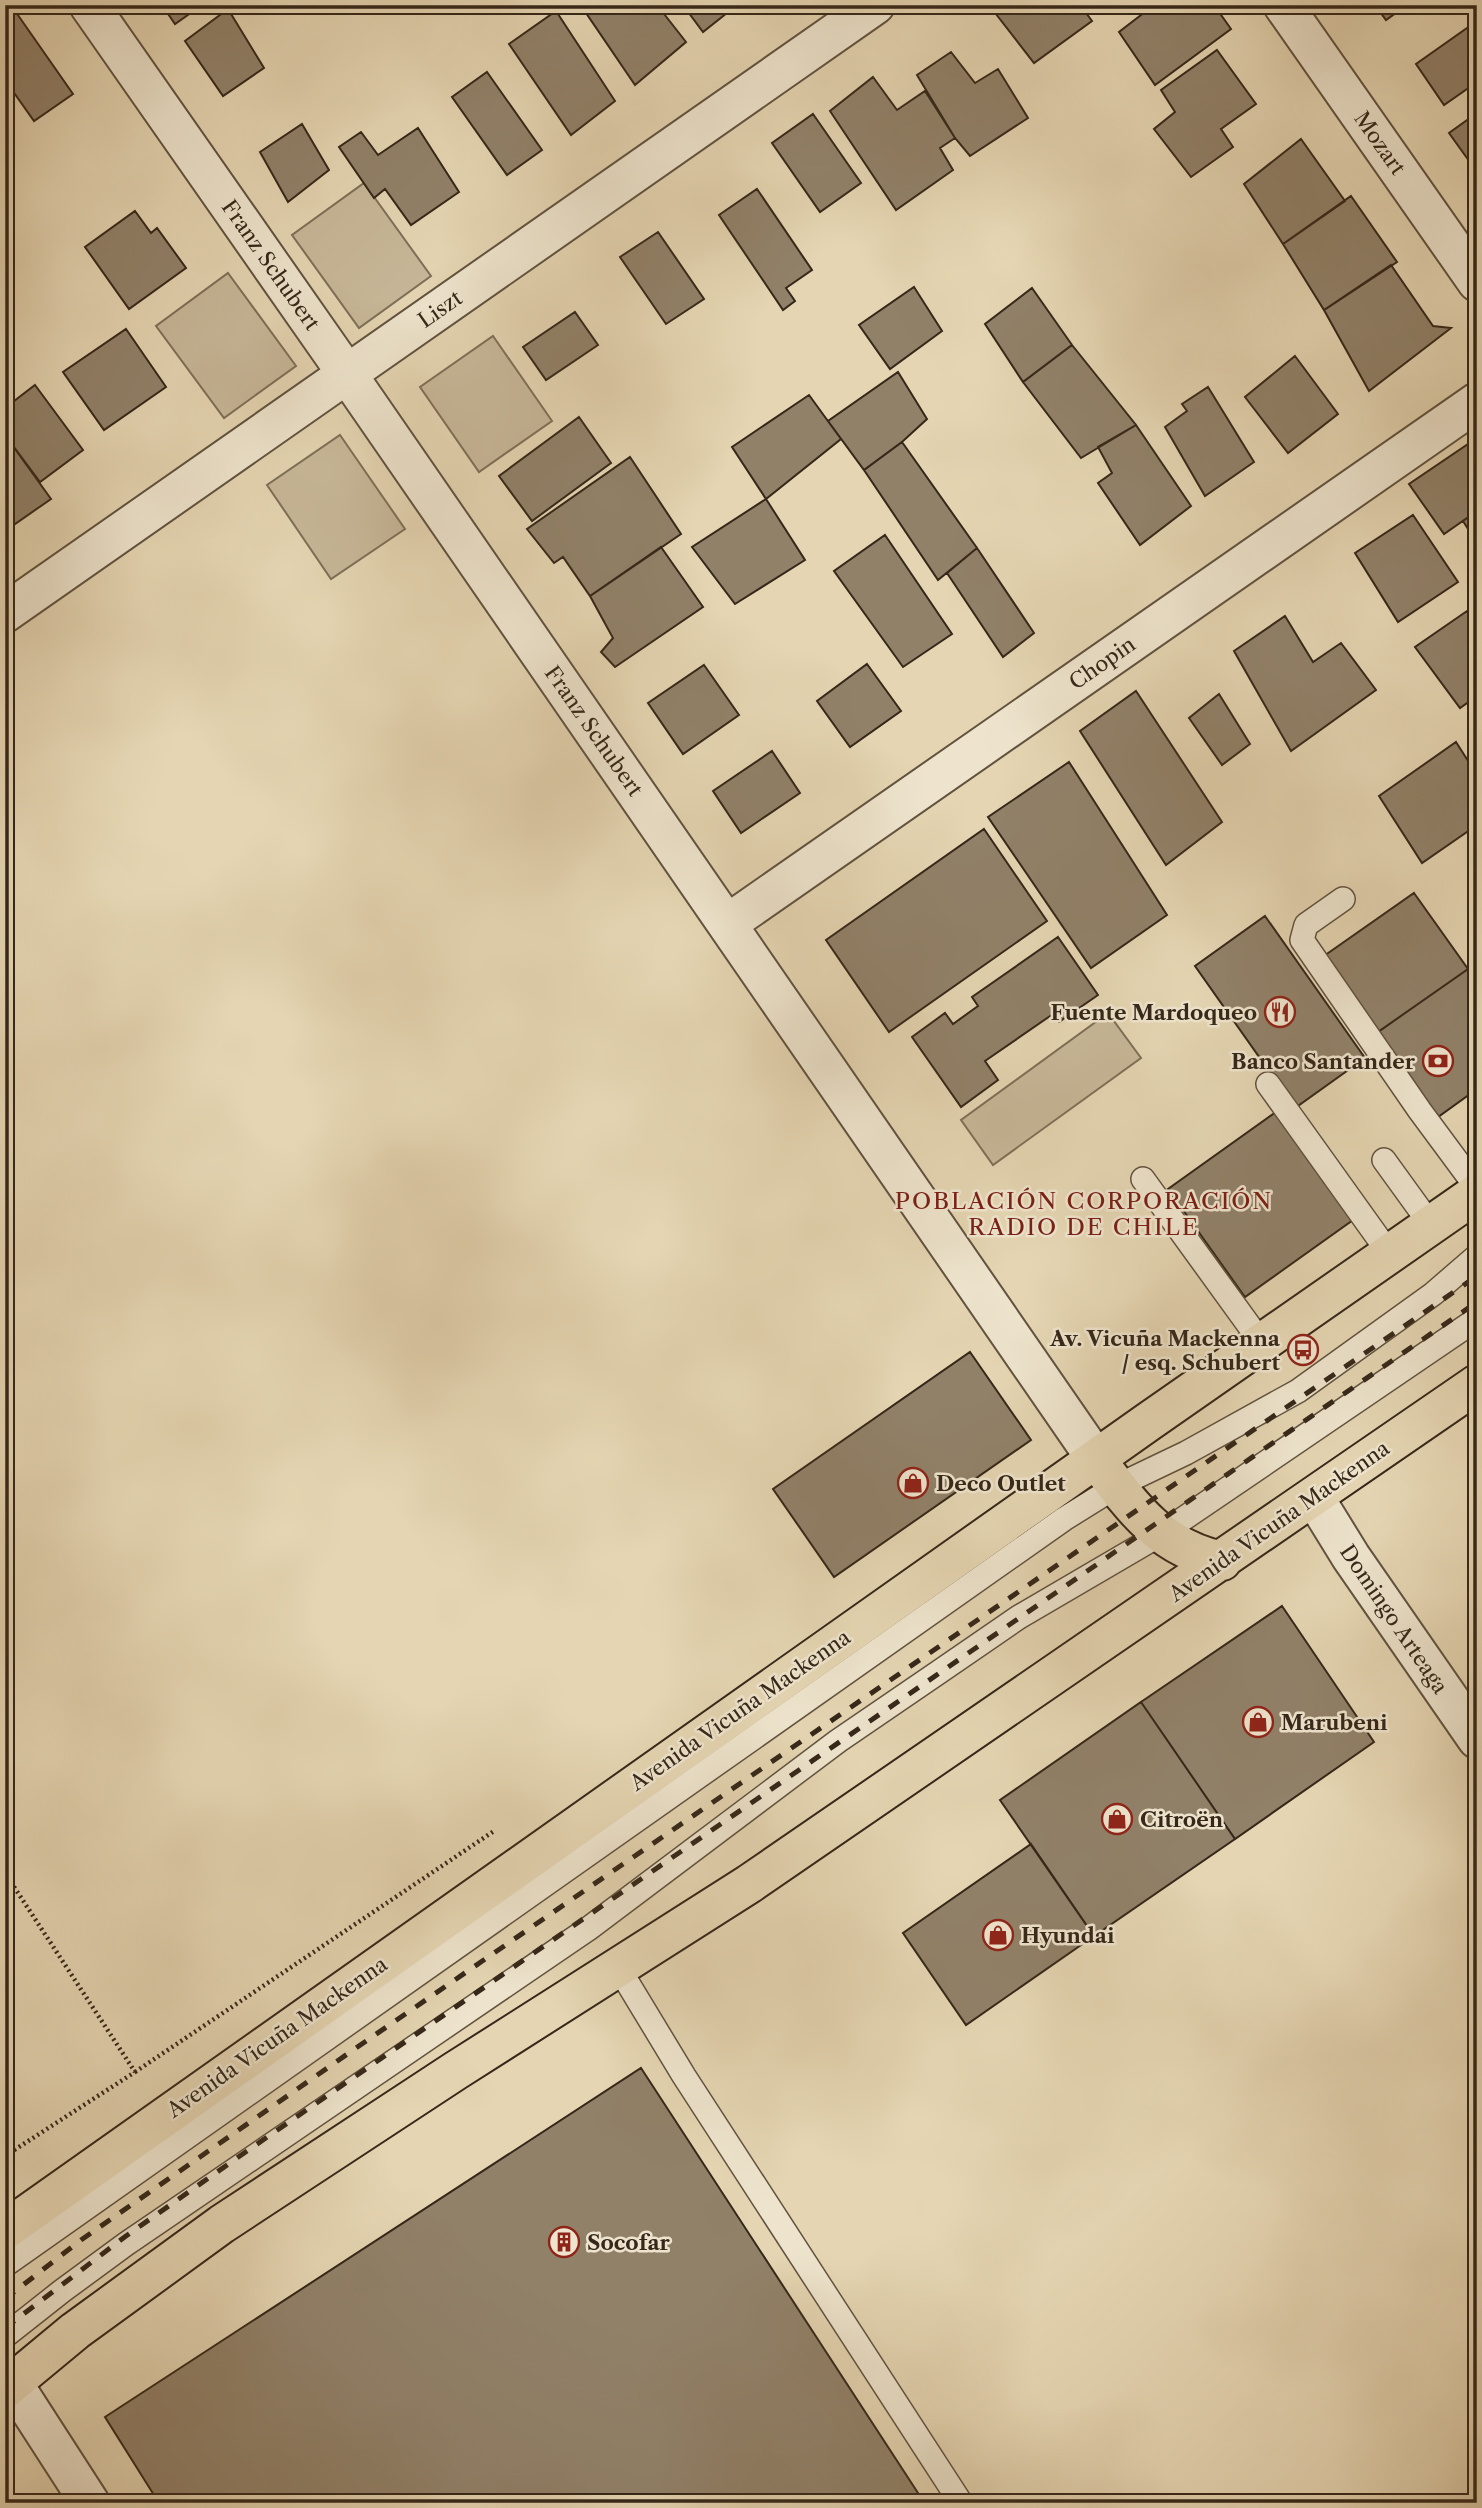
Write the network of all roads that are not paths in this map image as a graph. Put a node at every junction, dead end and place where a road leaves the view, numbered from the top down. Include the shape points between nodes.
1 (89, 5) edge
2 (875, 5) edge
3 (1283, 5) edge
4 (1477, 282) edge
5 (347, 374) junction
6 (1477, 402) edge
7 (5, 613) edge
8 (1343, 899) dead end
9 (727, 924) junction
10 (1268, 1084) dead end
11 (1384, 1160) dead end
12 (1143, 1179) dead end
13 (1477, 1191) edge
14 (1430, 1225) junction
15 (1390, 1253) junction
16 (1477, 1256) edge
17 (1477, 1319) edge
18 (1261, 1342) junction
19 (1477, 1384) edge
20 (1106, 1472) junction
21 (1314, 1497) junction
22 (1161, 1534) junction
23 (1222, 1561) junction
24 (1477, 1739) edge
25 (618, 1968) junction
26 (5, 2230) edge
27 (5, 2265) edge
28 (5, 2336) edge
29 (9, 2385) edge
30 (90, 2503) edge
31 (961, 2503) edge

1 - 5 street, Franz Schubert
2 - 5 street, Liszt
3 - 4 street, Mozart
5 - 7 street, Liszt
5 - 9 street, Franz Schubert
6 - 9 street, Chopin
8 - 13 lane via 1306,925 1302,940
9 - 20 street, Franz Schubert
10 - 15 lane
11 - 14 lane
12 - 18 lane
13 - 14 main road, Avenida Vicuña Mackenna
14 - 15 main road, Avenida Vicuña Mackenna
15 - 18 main road, Avenida Vicuña Mackenna
16 - 20 lane via 1433,1294 1298,1391 1186,1452
17 - 22 lane
18 - 20 main road, Avenida Vicuña Mackenna
19 - 21 main road, Avenida Vicuña Mackenna
20 - 22 main road
20 - 26 main road, Avenida Vicuña Mackenna
20 - 27 lane via 1041,1535
21 - 23 main road, Avenida Vicuña Mackenna
21 - 24 street, Domingo Arteaga
22 - 23 main road via 1202,1556
22 - 28 lane via 1020,1617 849,1733 588,1929 127,2244
23 - 25 main road, Avenida Vicuña Mackenna
25 - 29 main road, Avenida Vicuña Mackenna via 222,2224
25 - 31 lane
29 - 30 street

